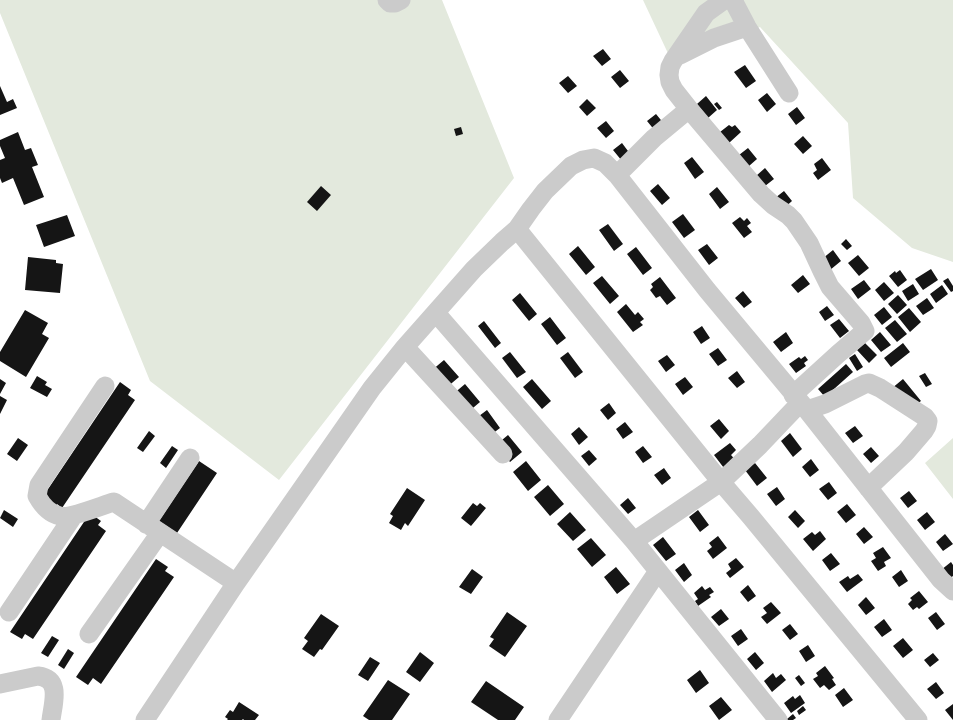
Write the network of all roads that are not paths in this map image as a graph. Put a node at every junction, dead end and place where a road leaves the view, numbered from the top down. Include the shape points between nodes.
1 (387, 0) edge
2 (401, 0) edge
3 (724, 0) edge
4 (734, 0) edge
5 (747, 27) junction
6 (677, 56) junction
7 (789, 93) dead end
8 (689, 109) junction
9 (617, 175) junction
10 (517, 229) junction
11 (436, 312) junction
12 (405, 347) junction
13 (105, 386) dead end
14 (800, 403) junction
15 (503, 454) dead end
16 (190, 458) dead end
17 (721, 482) junction
18 (868, 488) junction
19 (74, 515) junction
20 (153, 528) junction
21 (634, 541) junction
22 (658, 572) junction
23 (236, 583) junction
24 (953, 591) edge
25 (9, 612) dead end
26 (89, 634) dead end
27 (0, 684) edge
28 (51, 720) edge
29 (145, 720) edge
30 (558, 720) edge
31 (778, 720) edge
32 (918, 720) edge

1 - 2 street via 390,3
3 - 6 street via 706,14
4 - 5 street
5 - 6 street via 714,38
5 - 7 street
6 - 8 street via 670,67 670,82
8 - 9 street via 654,138
8 - 14 street via 767,201 794,221 809,243 830,287 864,326 865,331 838,354
9 - 10 street via 605,163 594,158 571,166 545,191
9 - 14 street
10 - 11 street via 474,269
10 - 17 street
11 - 12 street
11 - 21 street
12 - 15 street
12 - 23 street via 372,388
13 - 19 street via 39,485 37,496 49,511 60,517
14 - 17 street via 760,446
14 - 18 street
14 - 18 street via 816,408 869,383 925,417 928,421 924,431
16 - 20 street
17 - 21 street
17 - 32 street
18 - 24 street via 941,580
19 - 20 street via 114,502
19 - 25 street
20 - 23 street
20 - 26 street
21 - 22 street
22 - 30 street
22 - 31 street
23 - 29 street
27 - 28 street via 38,676 49,680 54,695

